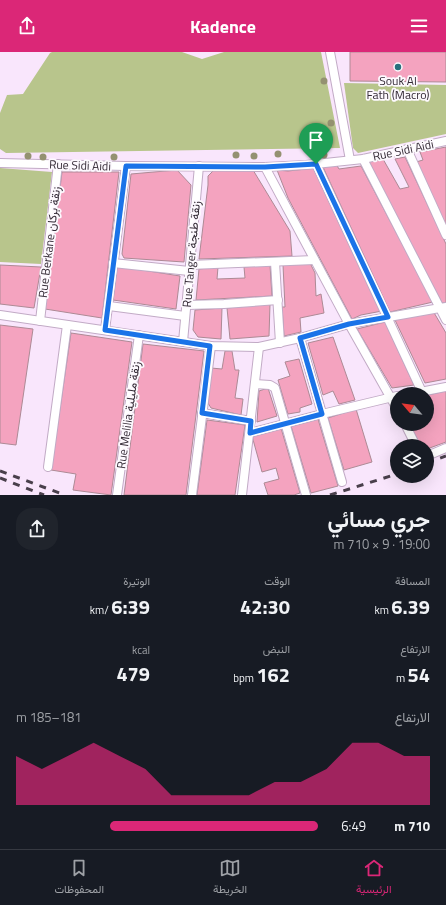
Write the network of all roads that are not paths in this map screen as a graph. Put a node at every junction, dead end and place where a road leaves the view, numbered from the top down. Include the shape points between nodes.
1 (330, 52) edge
2 (446, 141) edge
3 (407, 149) junction
4 (363, 159) junction
5 (350, 160) junction
6 (0, 163) edge
7 (58, 164) junction
8 (316, 164) junction
9 (126, 166) junction
10 (199, 166) junction
11 (265, 167) junction
12 (446, 235) edge
13 (314, 260) junction
14 (275, 262) junction
15 (113, 263) junction
16 (190, 268) junction
17 (278, 300) junction
18 (186, 305) junction
19 (109, 306) junction
20 (443, 308) edge
21 (0, 315) edge
22 (185, 316) junction
23 (388, 317) junction
24 (446, 320) edge
25 (40, 321) junction
26 (349, 324) junction
27 (66, 325) junction
28 (105, 330) junction
29 (139, 335) junction
30 (300, 338) junction
31 (183, 342) junction
32 (280, 343) junction
33 (210, 346) junction
34 (259, 347) junction
35 (255, 384) junction
36 (420, 387) edge
37 (446, 387) edge
38 (434, 390) edge
39 (390, 391) edge
40 (390, 398) edge
41 (202, 413) junction
42 (322, 414) junction
43 (251, 421) junction
44 (285, 424) junction
45 (250, 433) junction
46 (446, 448) edge
47 (434, 453) edge
48 (48, 467) dead end
49 (342, 482) dead end
50 (117, 495) edge
51 (192, 495) edge
52 (242, 495) edge
53 (306, 495) edge

1 - 5 street
2 - 3 street, Rue Sidi Aidi
3 - 4 street, Rue Sidi Aidi
3 - 12 street
4 - 5 street, Rue Sidi Aidi
4 - 20 street
5 - 8 street, Rue Sidi Aidi
6 - 7 street, Rue Sidi Aidi
7 - 9 street, Rue Sidi Aidi
7 - 25 street, Rue Berkane زنقة بركان
8 - 11 street, Rue Sidi Aidi
8 - 23 street
9 - 10 street, Rue Sidi Aidi
9 - 15 street
10 - 11 street, Rue Sidi Aidi
10 - 16 street, Rue Tanger زنقة طنجة
11 - 13 street
13 - 14 street
13 - 26 street
14 - 16 street
14 - 17 street
15 - 16 street
15 - 19 street
16 - 18 street, Rue Tanger زنقة طنجة
17 - 18 street
17 - 32 street
18 - 22 street, Rue Tanger زنقة طنجة
19 - 22 street
19 - 28 street
20 - 23 street
20 - 24 street
21 - 25 street
22 - 31 street, Rue Tanger زنقة طنجة
23 - 26 street
23 - 36 street
25 - 27 street
26 - 30 street
26 - 39 street
27 - 28 street
27 - 48 street
28 - 29 street
29 - 31 street
29 - 50 street, Rue Melilia زنقة مليلية
30 - 32 street
30 - 42 street
31 - 33 street
32 - 34 street
33 - 34 street
33 - 41 street
34 - 35 street
35 - 43 street
35 - 44 street via 275,388
37 - 38 street
40 - 42 street
41 - 43 street
41 - 51 street
42 - 44 street
42 - 49 street
43 - 45 street
44 - 45 street
44 - 53 street
45 - 52 street
46 - 47 street

